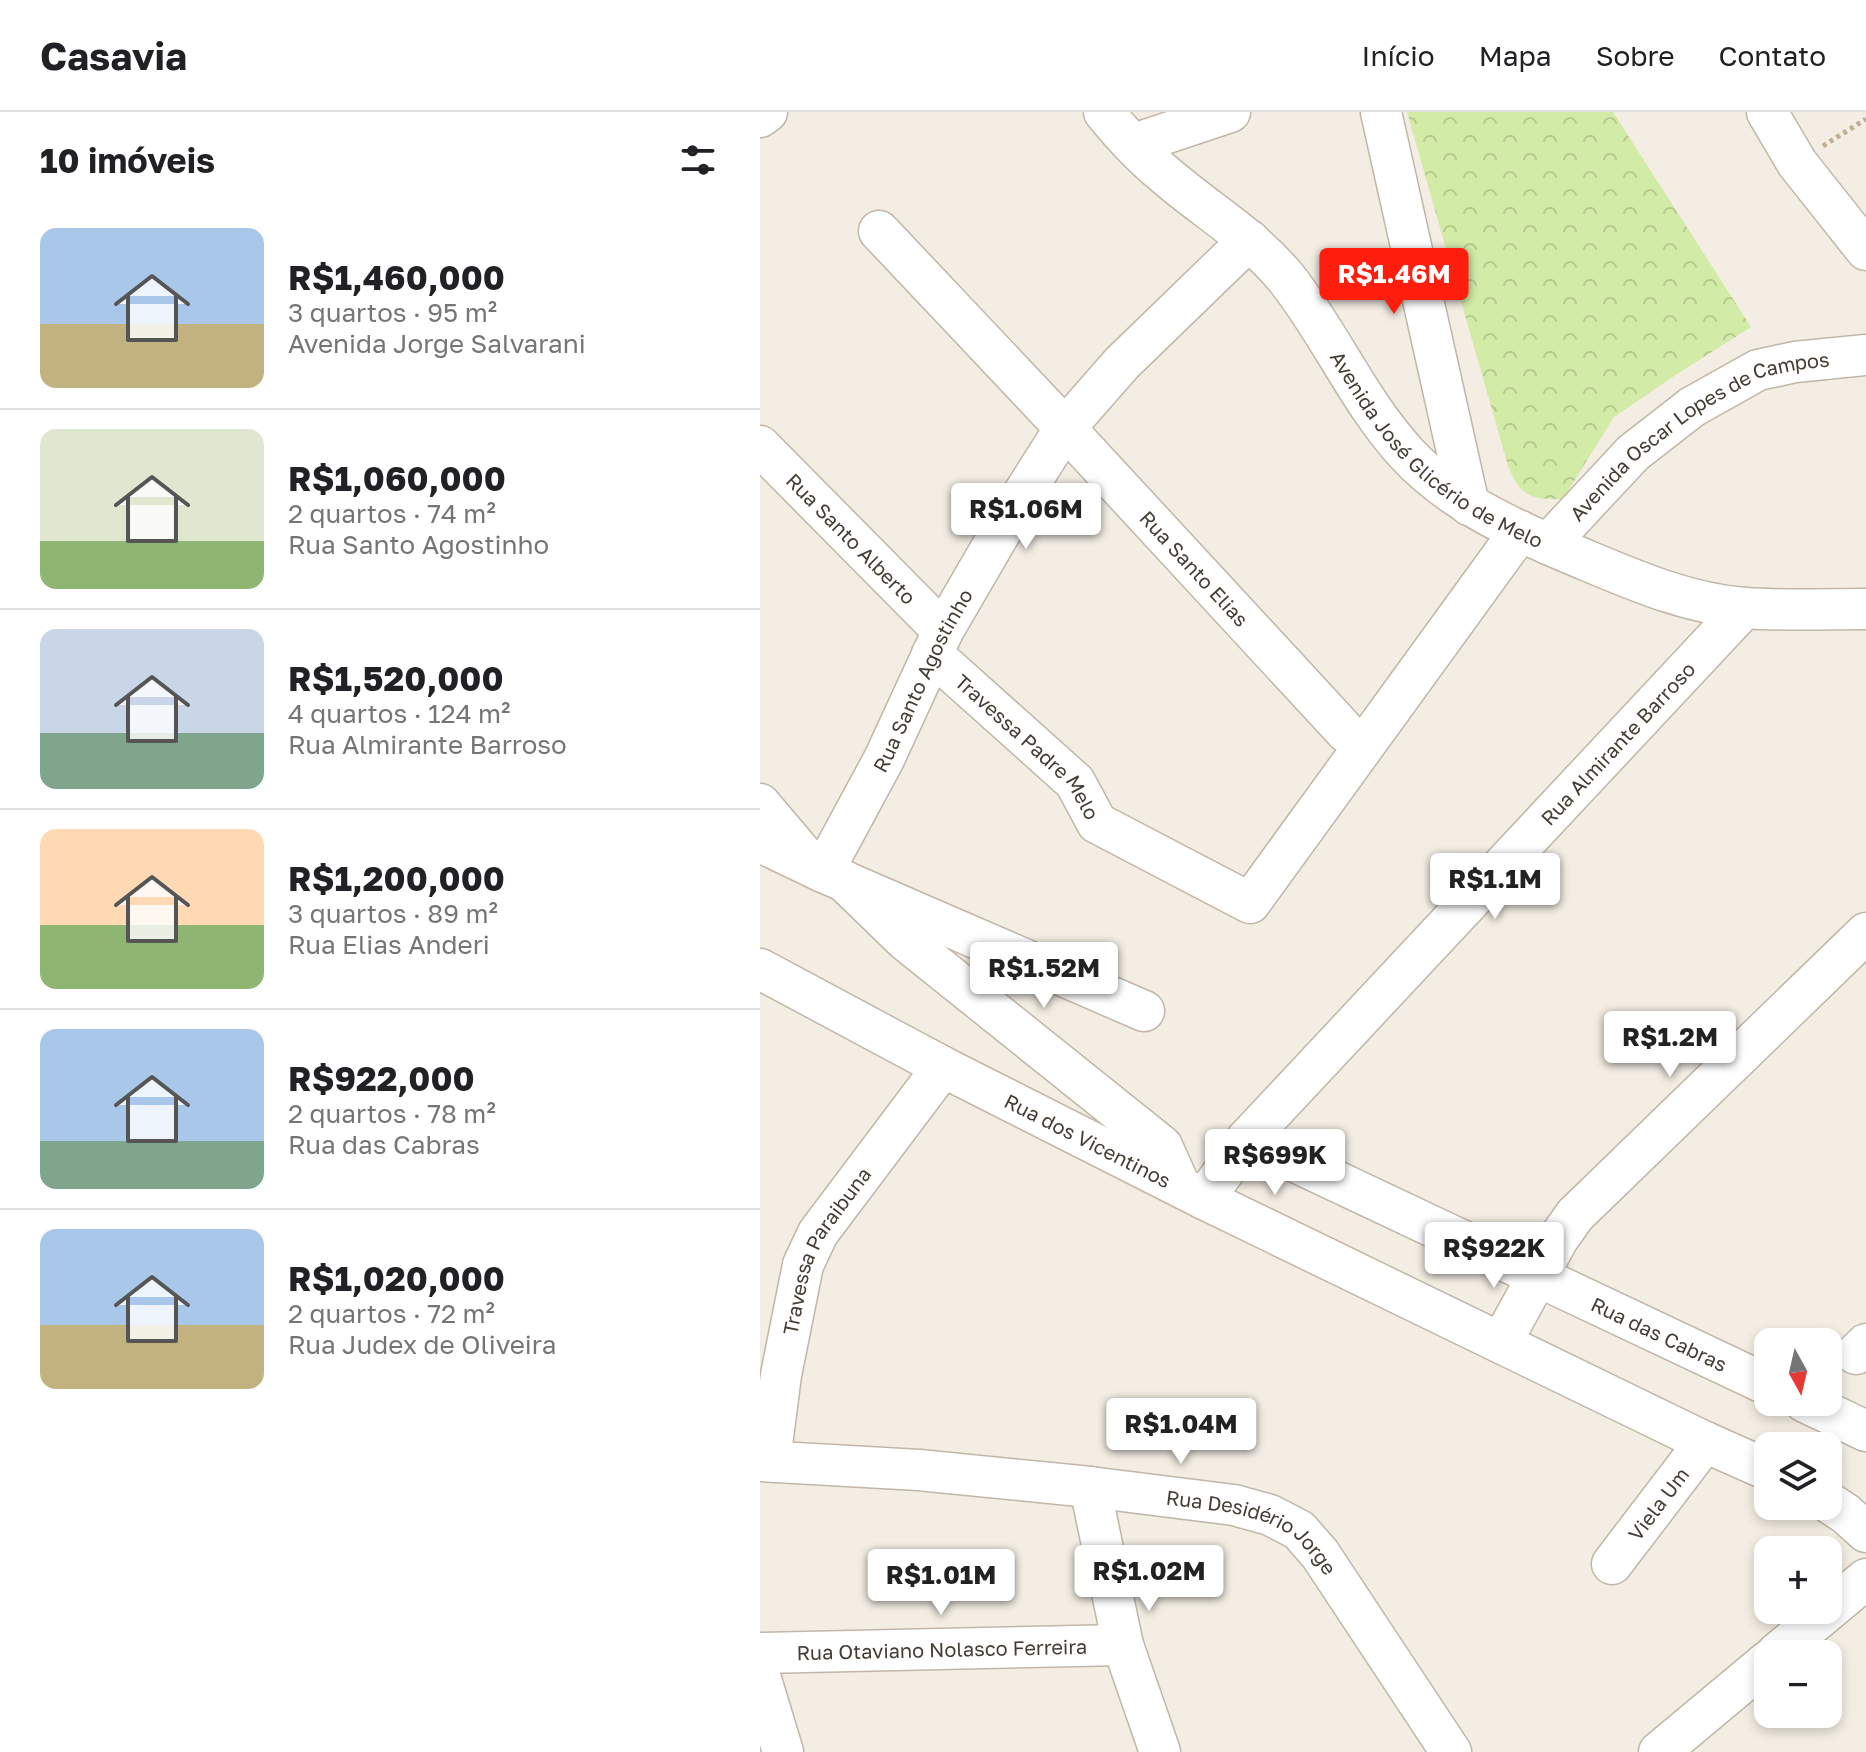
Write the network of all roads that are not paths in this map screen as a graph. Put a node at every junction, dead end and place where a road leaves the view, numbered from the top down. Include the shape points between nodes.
1 (767, 112) edge
2 (1104, 112) edge
3 (1230, 112) edge
4 (1381, 112) edge
5 (1767, 112) edge
6 (760, 117) edge
7 (1134, 144) junction
8 (879, 231) dead end
9 (1249, 240) junction
10 (1866, 250) edge
11 (1866, 355) edge
12 (1065, 428) junction
13 (760, 446) edge
14 (1469, 505) junction
15 (1534, 538) junction
16 (1744, 608) junction
17 (1866, 609) edge
18 (938, 642) junction
19 (1346, 732) dead end
20 (760, 804) edge
21 (760, 842) edge
22 (826, 873) junction
23 (1866, 933) edge
24 (760, 969) edge
25 (1144, 1011) dead end
26 (943, 1067) junction
27 (1247, 1139) junction
28 (1192, 1192) junction
29 (1538, 1275) junction
30 (1501, 1343) junction
31 (1754, 1378) edge
32 (1834, 1416) edge
33 (1866, 1431) edge
34 (1705, 1442) junction
35 (765, 1460) edge
36 (1754, 1464) edge
37 (1090, 1487) junction
38 (1842, 1511) edge
39 (1866, 1532) edge
40 (1612, 1564) dead end
41 (1866, 1579) edge
42 (1793, 1640) edge
43 (1123, 1645) junction
44 (760, 1653) edge
45 (1754, 1673) edge
46 (760, 1676) edge
47 (783, 1752) edge
48 (1160, 1752) edge
49 (1451, 1752) edge
50 (1659, 1752) edge

1 - 6 street
2 - 7 street, Avenida José Glicério de Melo
3 - 7 street
4 - 14 street
5 - 10 street via 1797,163
7 - 9 street, Avenida José Glicério de Melo via 1161,172
8 - 12 street, Rua Santo Elias
9 - 12 street, Rua Santo Agostinho via 1122,363
9 - 14 street, Avenida José Glicério de Melo via 1286,278 1389,433 1439,484
11 - 15 street, Avenida Oscar Lopes de Campos via 1758,370 1692,407
12 - 18 street, Rua Santo Agostinho
12 - 19 street, Rua Santo Elias
13 - 18 street, Rua Santo Alberto
14 - 15 street, Avenida José Glicério de Melo
15 - 16 street, Avenida José Glicério de Melo via 1651,586
15 - 18 street, Travessa Padre Melo via 1250,903 1097,823 1075,782
16 - 17 street, Avenida José Glicério de Melo
16 - 27 street, Rua Almirante Barroso
18 - 22 street, Rua Santo Agostinho
20 - 22 street
21 - 22 street
22 - 25 street
22 - 28 street via 1162,1146
23 - 29 street via 1575,1215
24 - 26 street, Rua dos Vicentinos
26 - 28 street, Rua dos Vicentinos
26 - 35 street, Travessa Paraibuna via 818,1233 803,1265
27 - 28 street, Rua Almirante Barroso
27 - 29 street, Rua das Cabras
28 - 30 street, Rua dos Vicentinos
29 - 30 street
29 - 31 street, Rua das Cabras
30 - 34 street, Rua dos Vicentinos
32 - 33 street
34 - 36 street, Rua dos Vicentinos
34 - 40 street, Viela Um
35 - 37 street, Rua Desidério Jorge
37 - 43 street
37 - 49 street, Rua Desidério Jorge via 1234,1505 1299,1530
38 - 39 street
41 - 42 street
43 - 44 street, Rua Otaviano Nolasco Ferreira
43 - 48 street
45 - 50 street
46 - 47 street

